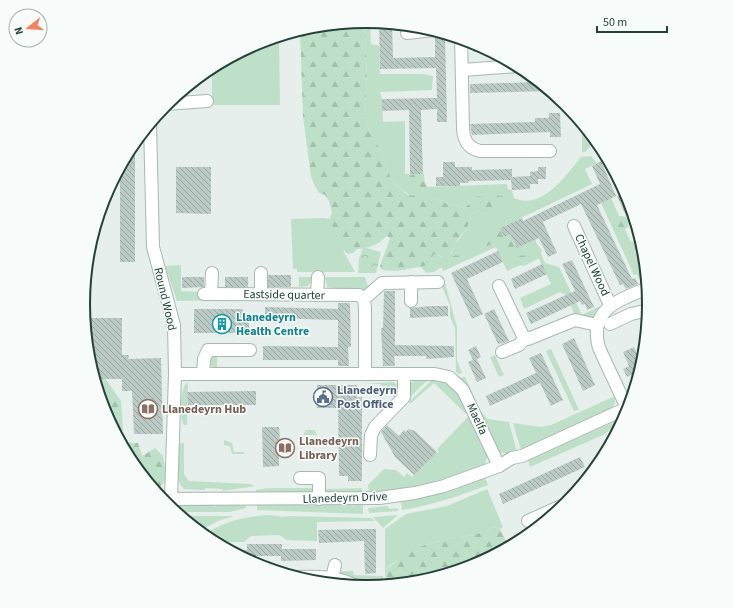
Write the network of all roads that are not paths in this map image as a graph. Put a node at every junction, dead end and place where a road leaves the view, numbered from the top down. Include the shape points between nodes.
1 (415, 32) edge
2 (407, 33) dead end
3 (461, 45) edge
4 (507, 67) edge
5 (462, 70) junction
6 (207, 101) dead end
7 (177, 103) edge
8 (144, 141) edge
9 (550, 151) dead end
10 (574, 226) dead end
11 (212, 273) dead end
12 (261, 273) dead end
13 (318, 277) dead end
14 (411, 282) junction
15 (438, 282) dead end
16 (499, 286) dead end
17 (642, 291) edge
18 (261, 294) junction
19 (318, 295) junction
20 (364, 299) junction
21 (411, 301) dead end
22 (610, 305) junction
23 (642, 312) edge
24 (610, 324) dead end
25 (597, 325) junction
26 (525, 338) junction
27 (250, 350) dead end
28 (502, 352) dead end
29 (175, 374) junction
30 (203, 374) junction
31 (365, 374) junction
32 (404, 374) junction
33 (625, 401) edge
34 (620, 411) edge
35 (370, 455) dead end
36 (499, 466) junction
37 (300, 478) dead end
38 (167, 495) edge
39 (171, 499) edge
40 (319, 499) junction
41 (548, 512) edge
42 (528, 521) dead end
43 (335, 565) dead end
44 (333, 578) edge

1 - 2 street
3 - 5 street
4 - 5 street
5 - 9 street via 462,129 469,146 480,151
6 - 7 street
8 - 29 street, Round Wood via 153,243 174,325
10 - 22 street, Chapel Wood
11 - 18 street, Eastside quarter via 207,294
12 - 18 street
13 - 19 street
14 - 15 street
14 - 20 street via 382,283
14 - 21 street
16 - 26 street
17 - 22 street, Chapel Wood
18 - 19 street, Eastside quarter
19 - 20 street, Eastside quarter via 359,295
20 - 31 street
22 - 25 street, Chapel Wood
23 - 24 street
25 - 26 street via 575,320 531,339
25 - 33 street via 596,340
26 - 28 street via 518,345
27 - 30 street via 208,350 204,359
29 - 30 street
29 - 38 street, Round Wood
30 - 31 street
31 - 32 street
32 - 35 street via 404,397 375,427 371,436
32 - 36 street, Maelfa via 435,374 449,377 456,383 465,394
34 - 36 street, Llanedeyrn Drive
36 - 40 street, Llanedeyrn Drive via 444,486 415,493 366,499
37 - 40 street via 319,478
39 - 40 street, Llanedeyrn Drive
41 - 42 street
43 - 44 street

